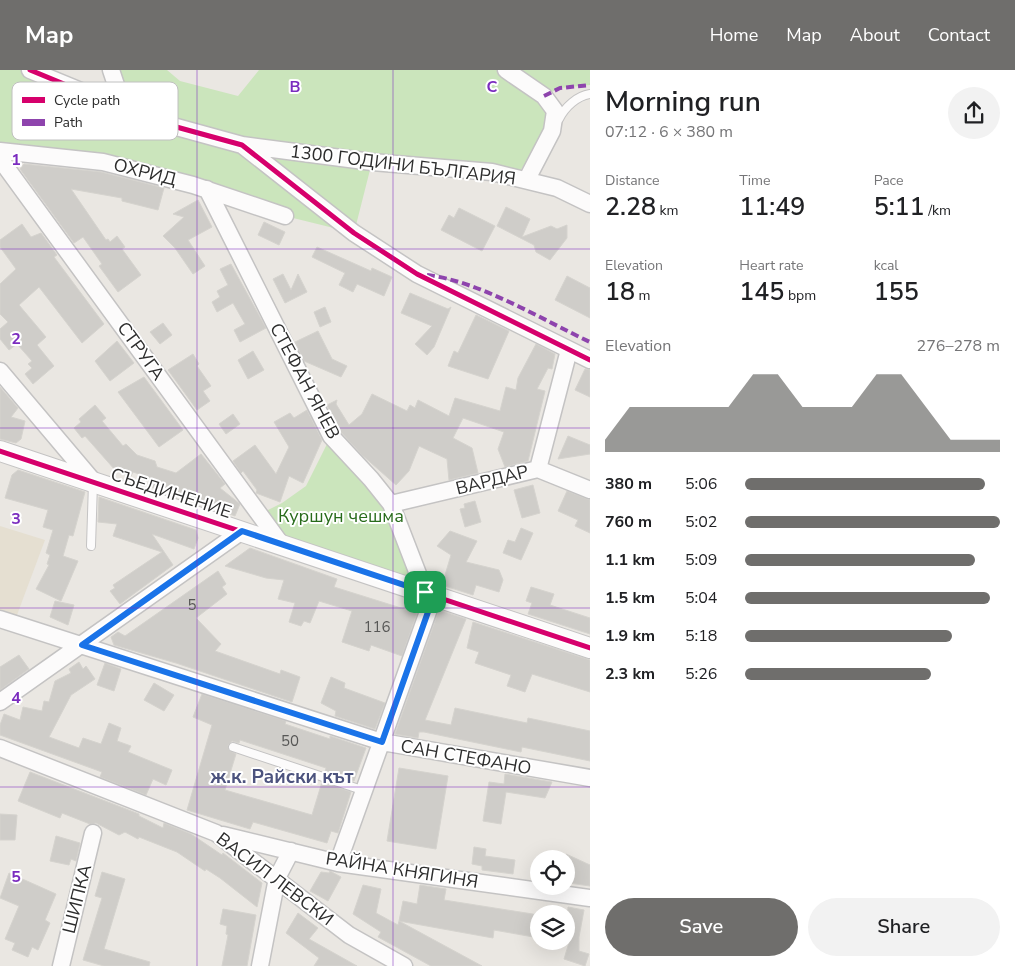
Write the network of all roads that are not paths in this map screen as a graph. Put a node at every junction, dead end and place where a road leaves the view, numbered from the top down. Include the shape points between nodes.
1 (30, 70) edge
2 (111, 70) edge
3 (506, 70) edge
4 (59, 82) edge
5 (115, 82) edge
6 (590, 94) edge
7 (178, 127) edge
8 (552, 131) junction
9 (242, 145) junction
10 (0, 151) edge
11 (0, 160) edge
12 (527, 179) junction
13 (207, 189) junction
14 (590, 204) edge
15 (285, 216) dead end
16 (569, 350) junction
17 (590, 360) edge
18 (0, 371) edge
19 (0, 451) edge
20 (538, 469) junction
21 (93, 482) junction
22 (590, 490) edge
23 (391, 504) junction
24 (242, 531) junction
25 (281, 544) junction
26 (91, 546) dead end
27 (430, 594) junction
28 (0, 619) edge
29 (82, 645) junction
30 (590, 648) edge
31 (0, 702) edge
32 (382, 742) junction
33 (233, 747) dead end
34 (0, 748) edge
35 (590, 778) edge
36 (365, 791) junction
37 (94, 832) dead end
38 (216, 833) junction
39 (291, 851) junction
40 (338, 862) junction
41 (277, 878) junction
42 (590, 898) edge
43 (61, 966) edge
44 (260, 966) edge
45 (404, 966) edge

1 - 4 street
2 - 5 street
3 - 8 street via 544,96 555,110
6 - 8 lane via 563,110
7 - 9 street
8 - 12 street
9 - 12 street, 1300 ГОДИНИ БЪЛГАРИЯ via 372,162 492,172
9 - 16 street via 354,232 417,274
10 - 13 street, ОХРИД via 103,162
11 - 25 street, СТРУГА
12 - 14 street, 1300 ГОДИНИ БЪЛГАРИЯ via 557,188
13 - 15 street, ОХРИД
13 - 23 street, СТЕФАН ЯНЕВ via 331,436
16 - 17 street
16 - 20 street
18 - 21 street
19 - 21 street, СЪЕДИНЕНИЕ
20 - 22 street, ВАРДАР
20 - 23 street, ВАРДАР
21 - 24 street, СЪЕДИНЕНИЕ
21 - 26 lane
23 - 27 street, СТЕФАН ЯНЕВ
24 - 25 street, СЪЕДИНЕНИЕ
24 - 29 street
25 - 27 street, СЪЕДИНЕНИЕ
27 - 30 street, СЪЕДИНЕНИЕ
27 - 32 street
28 - 29 street, САН СТЕФАНО
29 - 31 street
29 - 32 street, САН СТЕФАНО
32 - 35 street, САН СТЕФАНО
32 - 36 street
33 - 36 lane
34 - 38 street, ВАСИЛ ЛЕВСКИ
36 - 40 street
37 - 43 street, ШИПКА
38 - 39 street, РАЙНА КНЯГИНЯ
38 - 41 street, ВАСИЛ ЛЕВСКИ
39 - 40 street, РАЙНА КНЯГИНЯ
39 - 41 street
40 - 42 street, РАЙНА КНЯГИНЯ
41 - 44 street
41 - 45 street, ВАСИЛ ЛЕВСКИ via 349,935

